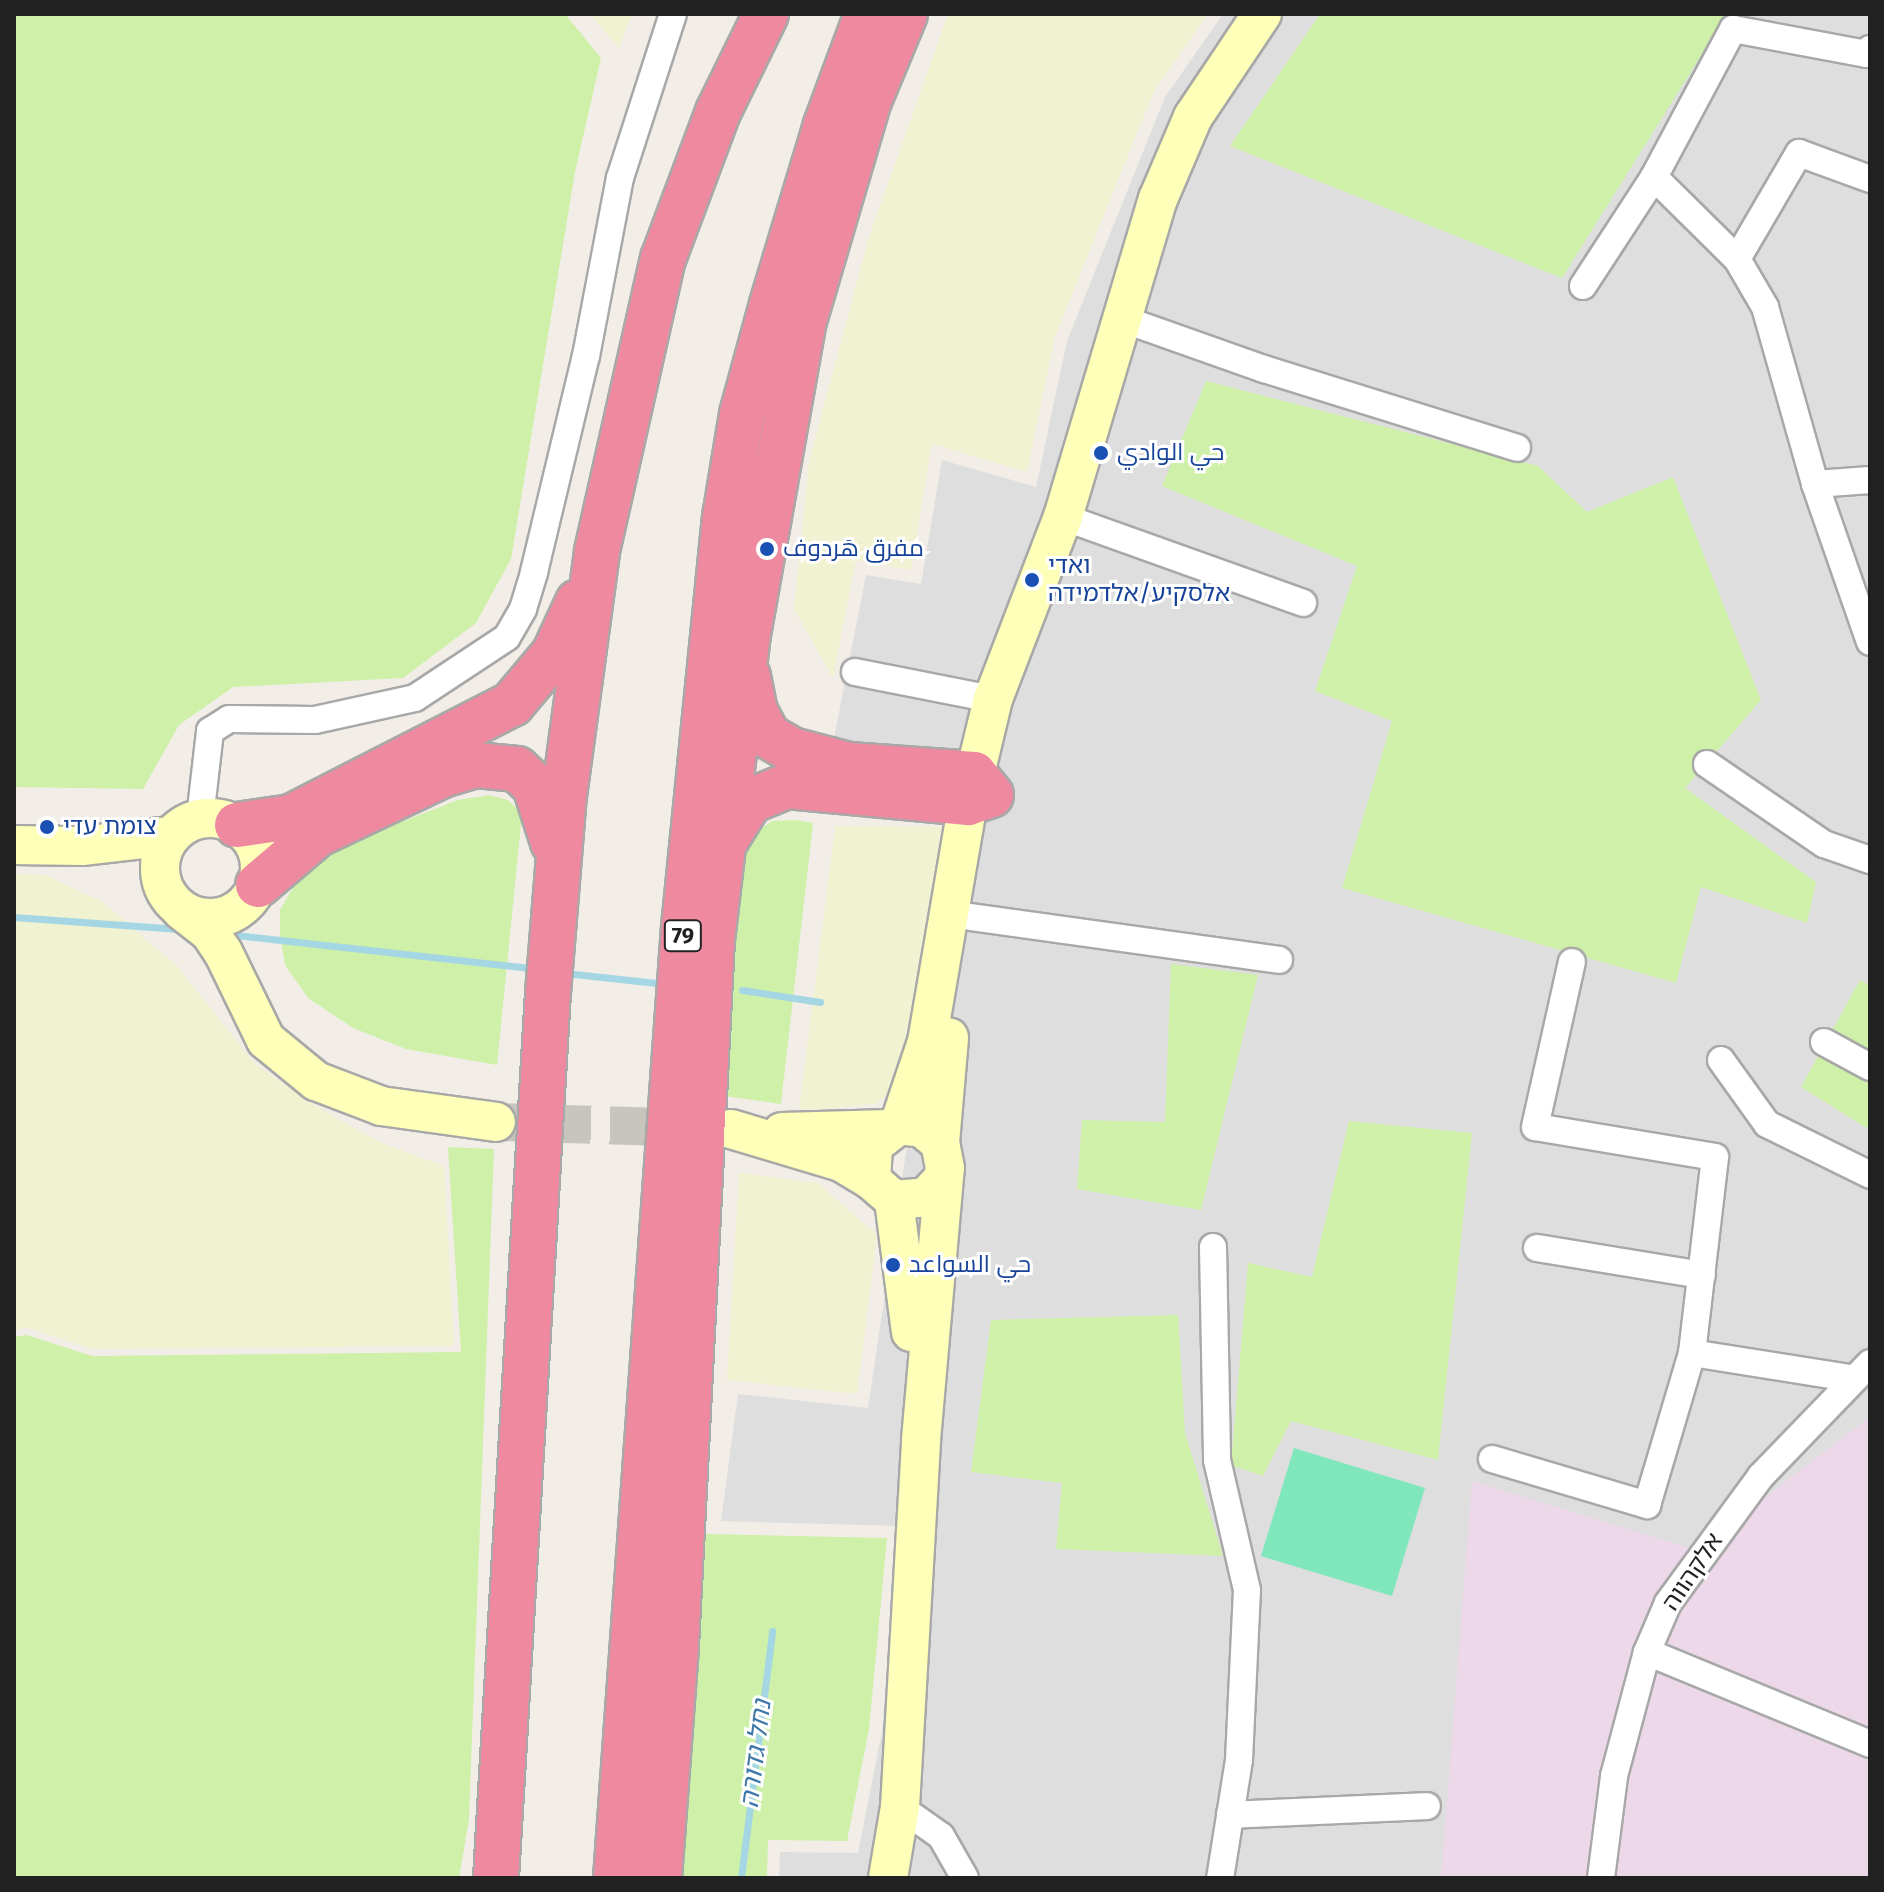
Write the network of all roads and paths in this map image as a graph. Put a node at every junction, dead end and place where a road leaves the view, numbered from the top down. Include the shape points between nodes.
1 (673, 14) edge
2 (766, 14) edge
3 (867, 14) edge
4 (905, 14) edge
5 (1262, 14) edge
6 (1870, 49) edge
7 (1654, 177) junction
8 (1870, 179) edge
9 (1737, 259) junction
10 (1583, 286) dead end
11 (1120, 318) junction
12 (1517, 448) dead end
13 (1870, 480) edge
14 (1815, 484) junction
15 (1063, 517) junction
16 (597, 551) junction
17 (1303, 603) dead end
18 (1026, 613) junction
19 (747, 640) junction
20 (1870, 642) edge
21 (855, 672) dead end
22 (993, 699) junction
23 (1707, 764) dead end
24 (978, 790) junction
25 (203, 826) junction
26 (14, 845) edge
27 (723, 845) junction
28 (82, 846) junction
29 (1870, 860) edge
30 (557, 874) junction
31 (253, 893) junction
32 (172, 899) junction
33 (970, 917) junction
34 (1279, 960) dead end
35 (1572, 962) dead end
36 (254, 1008) junction
37 (1824, 1042) dead end
38 (1721, 1060) dead end
39 (1870, 1067) edge
40 (496, 1122) tunnel mouth
41 (894, 1127) junction
42 (940, 1143) junction
43 (1870, 1175) edge
44 (941, 1181) junction
45 (883, 1190) junction
46 (1213, 1247) dead end
47 (1537, 1248) dead end
48 (1702, 1275) junction
49 (1692, 1353) junction
50 (1860, 1371) edge
51 (921, 1440) junction
52 (1492, 1459) dead end
53 (1647, 1652) junction
54 (1870, 1744) edge
55 (1427, 1806) dead end
56 (900, 1807) junction
57 (1230, 1815) junction
58 (496, 1878) edge
59 (616, 1878) edge
60 (659, 1878) edge
61 (888, 1878) edge
62 (965, 1878) edge
63 (1220, 1878) edge
64 (1601, 1878) edge

1 - 25 street via 620,178 586,356 534,572 523,609 507,637 415,698 315,720 229,719 210,731
2 - 16 highway via 718,112 663,259
3 - 59 highway, 79 via 826,125 772,304 742,414 725,517 684,927
4 - 19 highway via 868,103 804,321
5 - 11 street via 1193,117 1158,199
6 - 7 street via 1867,54 1733,29
7 - 9 street
7 - 10 street
8 - 9 street via 1799,153
9 - 14 street via 1765,307
11 - 12 street
11 - 15 street
13 - 14 street
14 - 20 street
15 - 17 street
15 - 18 street
16 - 25 highway via 554,654 512,704 291,817
16 - 30 highway
18 - 22 street
18 - 24 street
19 - 24 highway via 749,694 768,736 817,760
19 - 27 highway
21 - 22 street
22 - 24 street
23 - 29 street via 1824,844
24 - 27 highway via 787,786 750,801
24 - 33 street
24 - 41 street via 927,1042
25 - 28 street
25 - 31 street via 258,851
25 - 32 street via 160,861
26 - 28 street
27 - 60 highway via 712,940
28 - 32 street via 138,864
30 - 31 highway via 535,786 517,769 476,765 445,774 318,834
30 - 58 highway
31 - 32 street via 224,917 210,919
31 - 36 street via 246,949
32 - 36 street via 210,933
33 - 34 street
33 - 42 street via 943,1072
35 - 48 street via 1535,1127 1715,1157
36 - 40 street via 266,1040 290,1063 343,1095 381,1106
37 - 39 street
38 - 43 street via 1767,1124
41 - 42 street via 922,1128
41 - 45 street via 869,1157
41 - 45 street via 739,1131 841,1162
42 - 44 street via 945,1168
44 - 45 street via 926,1197
44 - 51 street
45 - 51 street via 902,1235
46 - 57 street via 1217,1460 1247,1590 1239,1760
47 - 48 street
48 - 49 street
49 - 50 street
49 - 52 street via 1647,1505
50 - 53 street, אלקהווה via 1761,1476 1668,1603
51 - 56 street
53 - 54 street
53 - 64 street, אלקהווה via 1614,1776
55 - 57 street
56 - 61 street
56 - 62 street via 941,1836
57 - 63 street

